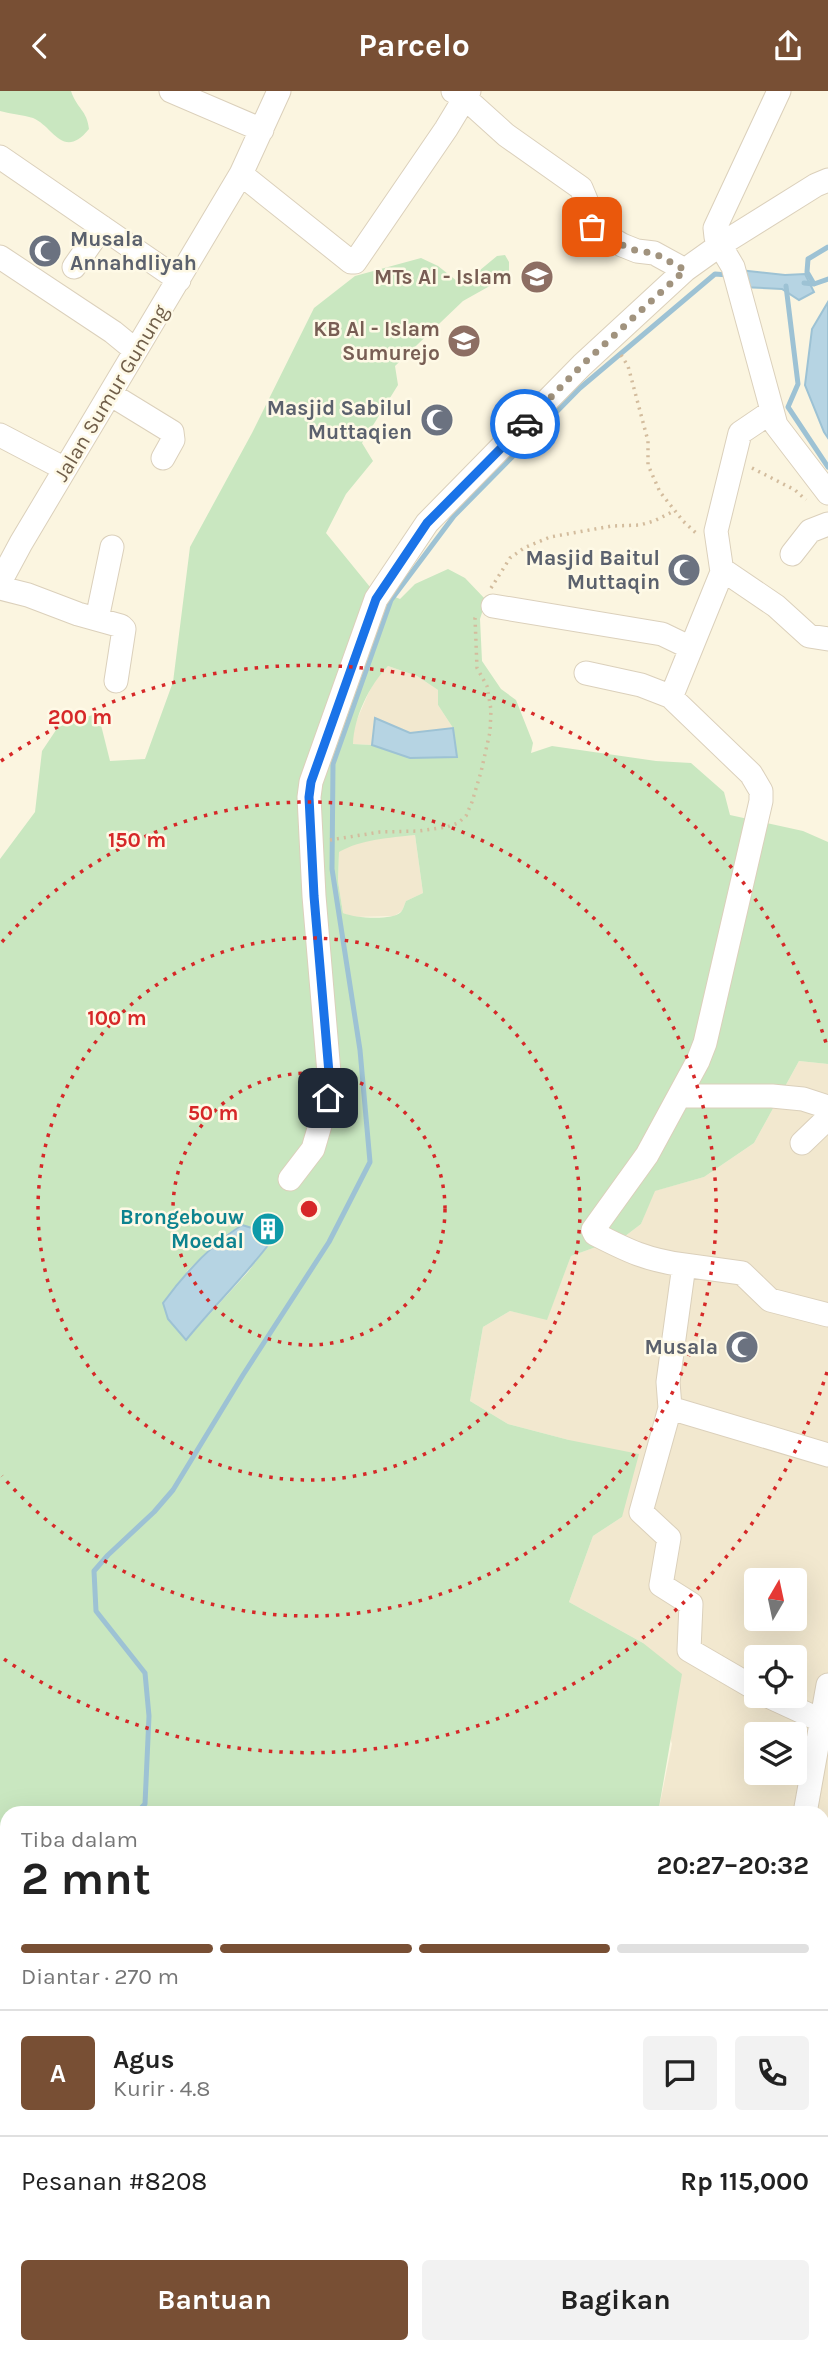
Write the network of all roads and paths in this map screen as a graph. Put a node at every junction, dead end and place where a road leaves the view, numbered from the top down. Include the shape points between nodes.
1 (171, 91) edge
2 (279, 91) edge
3 (779, 91) edge
4 (463, 93) edge
5 (262, 130) junction
6 (0, 157) edge
7 (241, 174) junction
8 (828, 180) edge
9 (102, 227) junction
10 (712, 250) junction
11 (0, 257) edge
12 (74, 267) dead end
13 (685, 270) junction
14 (179, 280) junction
15 (135, 350) junction
16 (624, 360) dead end
17 (110, 394) junction
18 (771, 412) junction
19 (0, 435) edge
20 (163, 458) dead end
21 (734, 460) junction
22 (65, 469) junction
23 (820, 499) edge
24 (675, 511) junction
25 (828, 524) edge
26 (718, 538) junction
27 (112, 547) dead end
28 (792, 554) dead end
29 (723, 571) junction
30 (0, 582) edge
31 (0, 588) edge
32 (487, 605) junction
33 (97, 619) junction
34 (828, 639) edge
35 (691, 647) junction
36 (586, 673) dead end
37 (116, 681) dead end
38 (672, 697) junction
39 (339, 839) dead end
40 (680, 1096) junction
41 (828, 1107) edge
42 (828, 1118) edge
43 (802, 1143) dead end
44 (290, 1179) dead end
45 (684, 1265) junction
46 (828, 1315) edge
47 (670, 1408) junction
48 (828, 1455) edge
49 (744, 1682) edge
50 (828, 1685) edge
51 (794, 1708) edge
52 (820, 1720) junction
53 (806, 1806) edge

1 - 5 street
2 - 5 street, Jalan Sumur Gunung
3 - 10 street via 715,228
4 - 7 street via 355,262
4 - 13 street via 506,135 580,188 592,227 622,245 654,253
5 - 7 street, Jalan Sumur Gunung
6 - 9 street
7 - 14 street, Jalan Sumur Gunung
8 - 10 street
9 - 12 street
9 - 14 street
10 - 13 street
10 - 18 street via 733,267
11 - 15 street
13 - 44 street via 582,365 427,523 376,599 311,782 328,1098 313,1149
14 - 15 street, Jalan Sumur Gunung
15 - 17 street, Jalan Sumur Gunung
16 - 24 path via 648,442 648,465
17 - 20 street via 172,432 173,440
17 - 22 street, Jalan Sumur Gunung
18 - 21 street via 741,431
18 - 23 street
19 - 22 street
21 - 23 path
21 - 26 street via 716,528
22 - 30 street, Jalan Sumur Gunung
24 - 26 path via 698,535
24 - 32 path via 640,525 576,531 524,548 510,558
25 - 28 street via 810,531
26 - 29 street
27 - 33 street
29 - 34 street via 776,606 809,636
29 - 35 street
31 - 33 street
32 - 35 street via 662,634
32 - 39 path via 475,618 477,668 487,687 490,732 466,816 447,827
33 - 37 street via 124,629
35 - 38 street
36 - 38 street
38 - 40 street via 751,774 761,791 705,1043
40 - 41 street via 772,1095
40 - 45 street via 639,1167 593,1230 635,1255
42 - 43 street
45 - 46 street via 742,1273 770,1300
45 - 47 street via 668,1382
47 - 48 street
47 - 49 street via 641,1512 669,1538 661,1585 691,1604 689,1650
50 - 52 street
51 - 52 street
52 - 53 street

